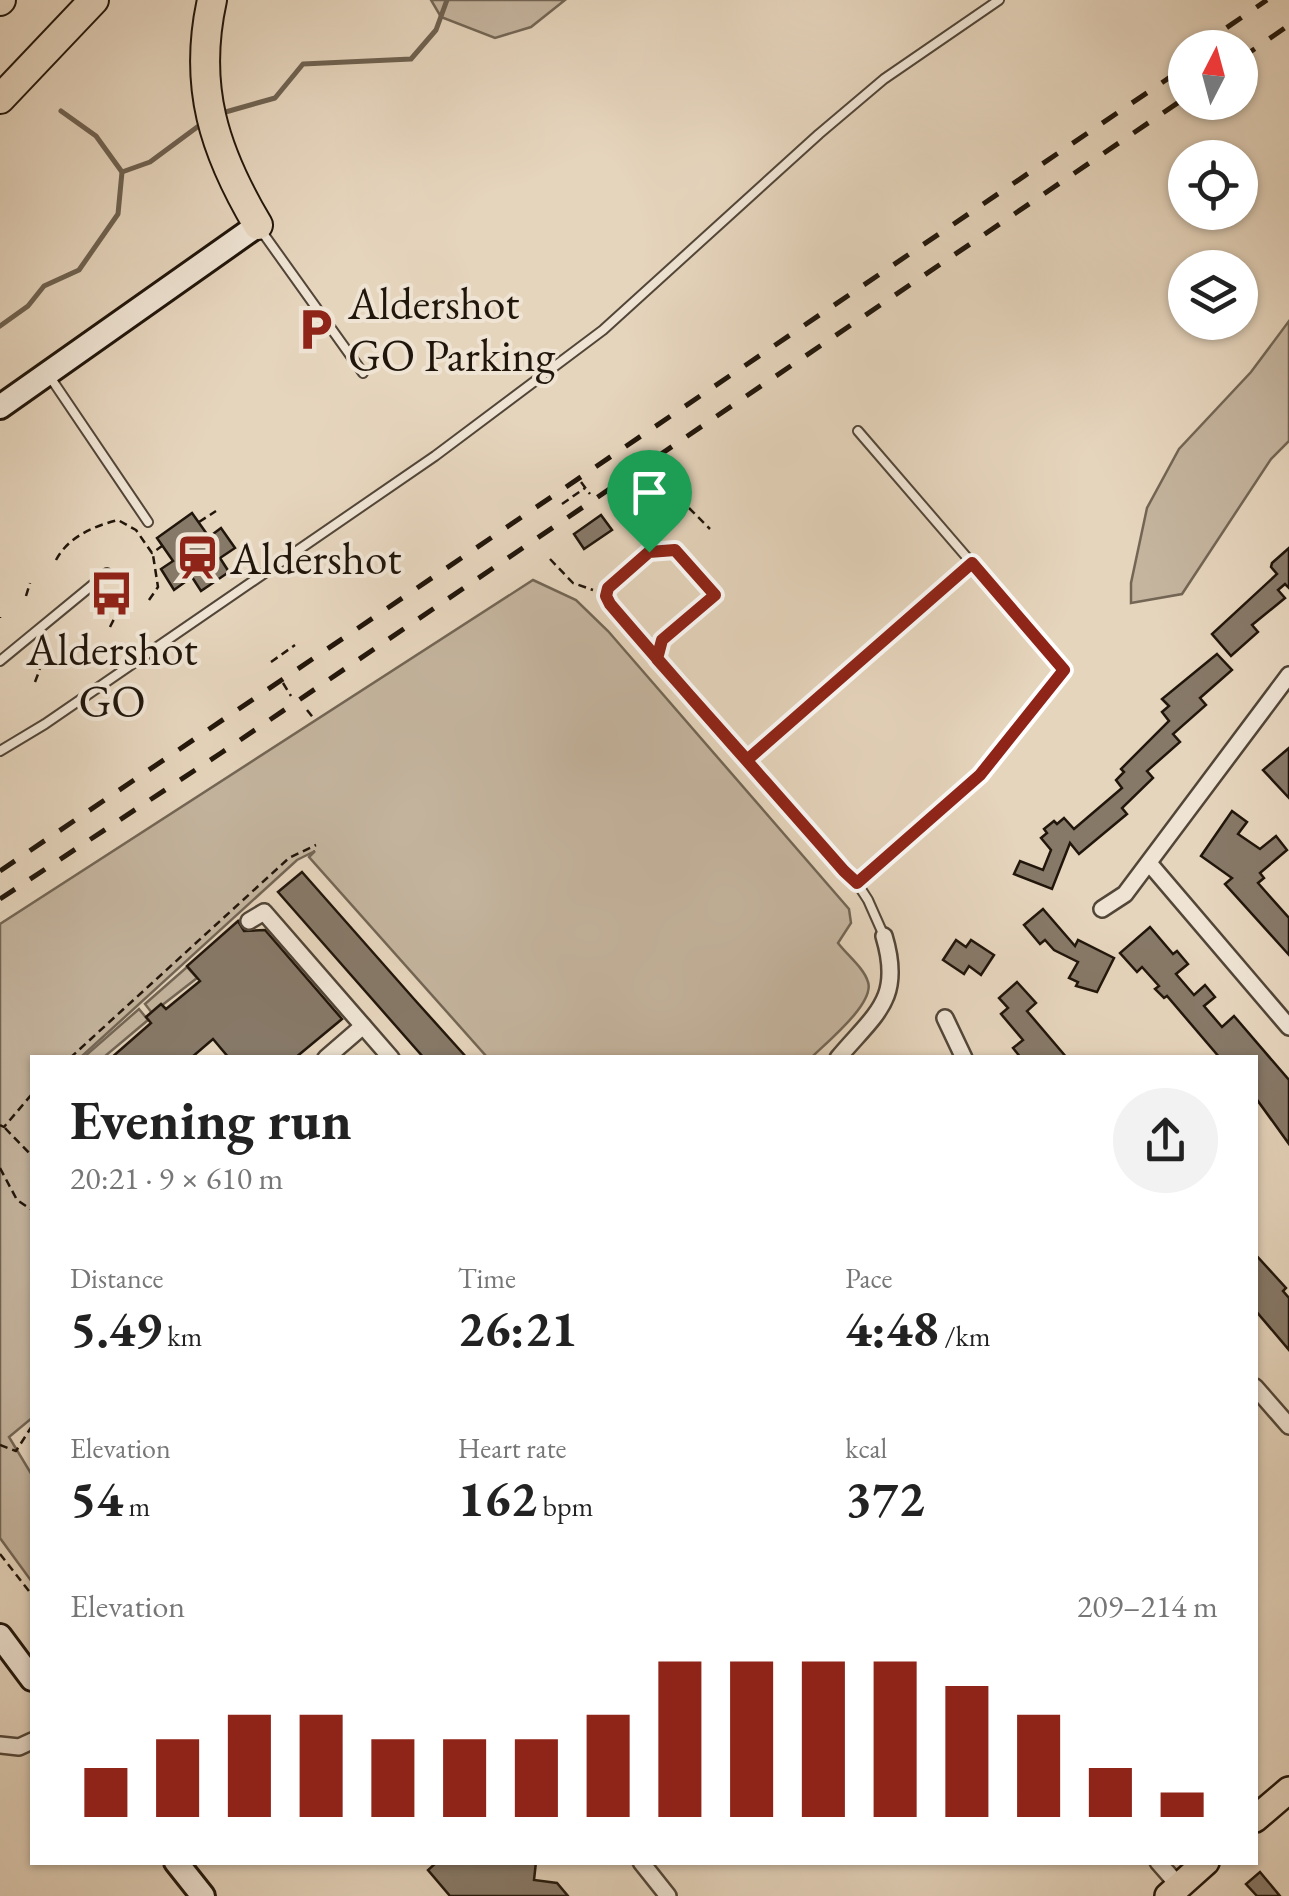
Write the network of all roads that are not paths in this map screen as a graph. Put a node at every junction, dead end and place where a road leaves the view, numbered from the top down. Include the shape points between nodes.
1 (94, 0) edge
2 (212, 0) edge
3 (999, 0) edge
4 (0, 100) edge
5 (258, 225) junction
6 (48, 373) junction
7 (364, 373) dead end
8 (0, 407) edge
9 (858, 431) dead end
10 (148, 522) dead end
11 (972, 563) junction
12 (108, 573) dead end
13 (657, 659) junction
14 (0, 661) edge
15 (1287, 685) edge
16 (0, 751) edge
17 (747, 760) junction
18 (1150, 863) junction
19 (857, 883) junction
20 (1102, 909) dead end
21 (250, 922) dead end
22 (884, 936) joint
23 (945, 1018) dead end
24 (363, 1026) junction
25 (1289, 1027) edge
26 (329, 1055) edge
27 (388, 1055) edge
28 (841, 1055) edge
29 (963, 1055) edge
30 (1258, 1390) edge
31 (1289, 1426) edge
32 (0, 1636) edge
33 (30, 1676) edge
34 (30, 1742) edge
35 (0, 1744) edge
36 (1289, 1790) edge
37 (1258, 1817) edge
38 (178, 1865) edge
39 (643, 1865) edge
40 (1160, 1865) edge
41 (1203, 1865) edge
42 (1173, 1891) edge
43 (203, 1896) edge
44 (668, 1896) edge

1 - 4 highway
2 - 5 highway via 203,57 211,118
3 - 16 lane via 818,134 603,330 435,456
5 - 6 street
5 - 7 lane
6 - 8 street
6 - 10 lane
9 - 11 lane
11 - 17 lane
11 - 19 lane via 1064,670 980,775
12 - 14 lane
13 - 13 lane via 662,640 715,595 675,550 652,550 606,596
13 - 17 lane
15 - 18 street
17 - 19 lane
18 - 20 street via 1125,894
18 - 25 street
19 - 22 lane
21 - 24 street via 264,912
22 - 28 street via 890,987
23 - 29 street
24 - 26 street
24 - 27 street
30 - 31 street
32 - 33 street
34 - 35 street
36 - 37 main road
38 - 43 street
39 - 44 street
40 - 42 street
41 - 42 main road

